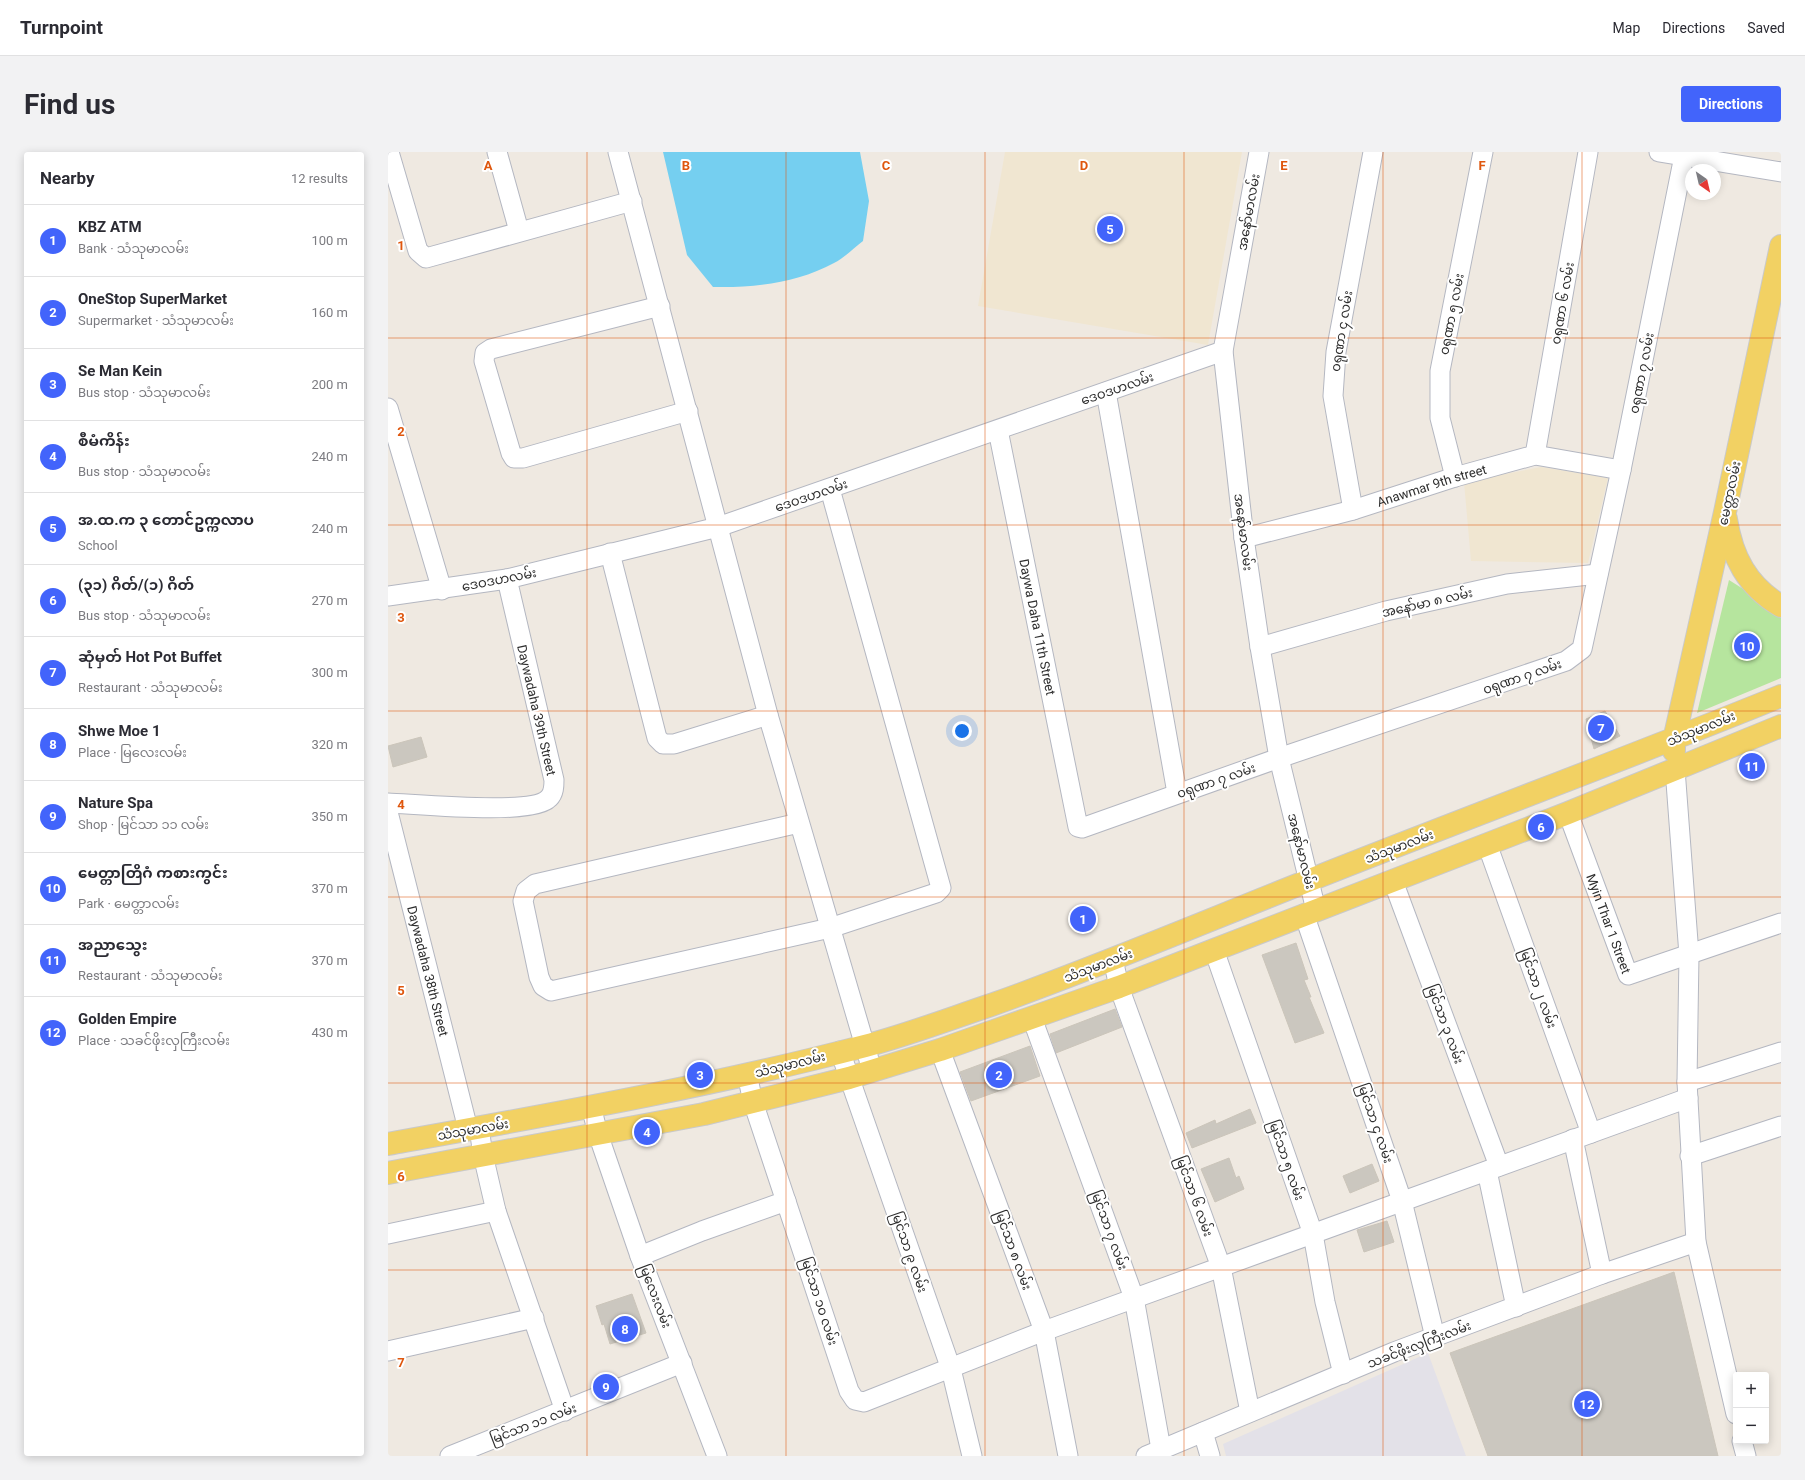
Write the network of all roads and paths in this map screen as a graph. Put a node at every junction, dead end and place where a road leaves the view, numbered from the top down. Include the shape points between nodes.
1 (389, 152) edge
2 (497, 152) edge
3 (618, 152) edge
4 (1259, 152) edge
5 (1373, 152) edge
6 (1483, 152) edge
7 (1588, 152) edge
8 (1659, 152) edge
9 (1684, 156) junction
10 (1781, 172) edge
11 (632, 201) junction
12 (519, 231) junction
13 (1781, 246) edge
14 (660, 306) junction
15 (1223, 351) junction
16 (1106, 392) junction
17 (388, 408) edge
18 (688, 411) junction
19 (998, 430) junction
20 (1535, 455) junction
21 (1621, 470) junction
22 (1455, 477) junction
23 (830, 489) junction
24 (1353, 510) junction
25 (1725, 512) junction
26 (718, 527) junction
27 (1244, 538) junction
28 (610, 553) junction
29 (1598, 574) junction
30 (507, 579) junction
31 (442, 590) junction
32 (388, 596) edge
33 (1781, 606) edge
34 (1260, 647) junction
35 (1781, 696) edge
36 (768, 715) junction
37 (1781, 726) edge
38 (1674, 740) junction
39 (1279, 758) junction
40 (1675, 769) junction
41 (1177, 794) junction
42 (388, 803) edge
43 (388, 812) edge
44 (1568, 813) junction
45 (1466, 819) junction
46 (800, 823) junction
47 (1076, 824) joint
48 (1481, 846) junction
49 (1310, 880) junction
50 (1393, 881) junction
51 (1310, 912) junction
52 (1781, 923) edge
53 (830, 928) junction
54 (1214, 950) junction
55 (1689, 955) junction
56 (1113, 960) junction
57 (1119, 987) junction
58 (1032, 1018) junction
59 (864, 1046) junction
60 (940, 1050) junction
61 (840, 1051) junction
62 (1781, 1052) edge
63 (872, 1070) junction
64 (747, 1074) junction
65 (849, 1078) junction
66 (1687, 1090) junction
67 (753, 1102) junction
68 (592, 1106) junction
69 (1781, 1126) edge
70 (474, 1129) junction
71 (1591, 1133) junction
72 (598, 1134) junction
73 (1573, 1139) junction
74 (388, 1144) edge
75 (483, 1155) junction
76 (1690, 1156) junction
77 (1493, 1169) junction
78 (388, 1173) edge
79 (786, 1201) junction
80 (1402, 1201) junction
81 (496, 1211) junction
82 (388, 1234) edge
83 (1313, 1234) junction
84 (1696, 1242) junction
85 (640, 1256) junction
86 (1221, 1267) junction
87 (1602, 1274) junction
88 (1134, 1298) junction
89 (1516, 1307) junction
90 (534, 1318) junction
91 (1044, 1331) junction
92 (1435, 1336) junction
93 (388, 1351) edge
94 (682, 1363) junction
95 (951, 1369) junction
96 (1343, 1374) junction
97 (1735, 1408) edge
98 (565, 1411) junction
99 (1250, 1412) junction
100 (1203, 1432) junction
101 (1743, 1444) edge
102 (1154, 1453) edge
103 (450, 1456) edge
104 (717, 1456) edge
105 (972, 1456) edge
106 (1068, 1456) edge
107 (1210, 1456) edge
108 (1746, 1456) edge

1 - 12 street via 418,251 426,258
2 - 12 street
3 - 11 street
4 - 15 street, အနော်မာလမ်း
5 - 24 street, ၀ရုဏာ ၄ လမ်း via 1336,352 1333,396
6 - 22 street, ၀ရုဏာ ၅ လမ်း via 1440,371 1440,418
7 - 20 street, ၀ရုဏာ ၆ လမ်း
8 - 9 street
9 - 10 street
9 - 21 street, ၀ရုဏာ ၇ လမ်း
11 - 12 street
11 - 14 street
13 - 25 main road, မေတ္တာလမ်း
14 - 18 street
14 - 18 street via 491,349 485,354 484,361 514,458 523,458
15 - 16 street, ဒေဝဒဟလမ်း
15 - 27 street, အနော်မာလမ်း
16 - 19 street, ဒေဝဒဟလမ်း
16 - 41 street
17 - 31 street
18 - 26 street
19 - 23 street, ဒေဝဒဟလမ်း
19 - 47 street, Daywa Daha 11th Street
20 - 21 street, Anawmar 9th street
20 - 22 street, Anawmar 9th street
21 - 29 street, ၀ရုဏာ ၇ လမ်း
22 - 24 street, Anawmar 9th street
23 - 26 street, ဒေဝဒဟလမ်း
23 - 53 street via 941,888 936,893
24 - 27 street, Anawmar 9th street
25 - 33 main road via 1736,559 1745,573 1771,600
25 - 38 main road, မေတ္တာလမ်း
26 - 28 street, ဒေဝဒဟလမ်း
26 - 36 street
27 - 34 street, အနော်မာလမ်း
28 - 30 street, ဒေဝဒဟလမ်း
28 - 36 street via 657,738 663,744 674,744
29 - 34 street, အနော်မာ ၈ လမ်း via 1507,584 1386,611
29 - 39 street, ၀ရုဏာ ၇ လမ်း via 1582,649 1571,658
30 - 31 street, ဒေဝဒဟလမ်း
30 - 42 street, Daywadaha 39th Street via 554,789 549,798 534,805 503,808
31 - 32 street, ဒေဝဒဟလမ်း
34 - 39 street, အနော်မာလမ်း
35 - 38 main road, သံသုမာလမ်း
36 - 46 street
37 - 40 main road, သံသုမာလမ်း
38 - 40 main road, မေတ္တာလမ်း
38 - 45 main road, သံသုမာလမ်း
39 - 41 street, ၀ရုဏာ ၇ လမ်း
39 - 49 street, အနော်မာလမ်း
40 - 44 main road, သံသုမာလမ်း
40 - 55 street
41 - 47 street, ၀ရုဏာ ၇ လမ်း via 1082,828
43 - 70 street, Daywadaha 38th Street
44 - 48 main road, သံသုမာလမ်း
44 - 55 street, Myin Thar 1 Street via 1627,973 1630,975
45 - 48 main road
45 - 49 main road, သံသုမာလမ်း
46 - 53 street
46 - 53 street via 535,884 526,891 523,901 539,977 543,986 551,990
48 - 50 main road, သံသုမာလမ်း
48 - 71 street, မြင်သာ ၂ လမ်း
49 - 51 street, အနော်မာလမ်း
49 - 56 main road, သံသုမာလမ်း
50 - 51 main road, သံသုမာလမ်း
50 - 77 street, မြင်သာ ၃ လမ်း
51 - 54 main road, သံသုမာလမ်း
51 - 80 street, မြင်သာ ၄ လမ်း
52 - 55 street
53 - 59 street
54 - 57 main road, သံသုမာလမ်း
54 - 83 street, မြင်သာ ၅ လမ်း
55 - 66 street
56 - 57 street, မြင်သာ ၆ လမ်း
56 - 59 main road, သံသုမာလမ်း via 958,1016
57 - 58 main road, သံသုမာလမ်း
57 - 86 street, မြင်သာ ၆ လမ်း
58 - 60 main road, သံသုမာလမ်း
58 - 88 street, မြင်သာ ၇ လမ်း
59 - 61 main road, သံသုမာလမ်း
59 - 63 street
60 - 63 main road, သံသုမာလမ်း
60 - 91 street, မြင်သာ ၈ လမ်း
61 - 64 main road, သံသုမာလမ်း
61 - 65 street, မြင်သာ ၉ လမ်း
62 - 66 street
63 - 65 main road, သံသုမာလမ်း
64 - 67 street, မြင်သာ ၁၀ လမ်း
64 - 68 main road, သံသုမာလမ်း
65 - 67 main road, သံသုမာလမ်း
65 - 95 street, မြင်သာ ၉ လမ်း
66 - 71 street
66 - 76 street
67 - 72 main road, သံသုမာလမ်း
67 - 79 street, မြင်သာ ၁၀ လမ်း
68 - 70 main road, သံသုမာလမ်း
68 - 72 street, မြလေးလမ်း
69 - 76 street
70 - 74 main road, သံသုမာလမ်း
70 - 75 street, Daywadaha 38th Street
71 - 73 street
72 - 75 main road, သံသုမာလမ်း
72 - 85 street, မြလေးလမ်း
73 - 77 street
73 - 87 street
75 - 78 main road, သံသုမာလမ်း
75 - 81 street, Daywadaha 38th Street
76 - 84 street
77 - 80 street
77 - 89 street, မြင်သာ ၃ လမ်း
79 - 85 street
79 - 95 street, မြင်သာ ၁၀ လမ်း via 854,1400 864,1402
80 - 83 street
80 - 92 street, မြင်သာ ၄ လမ်း
81 - 82 street
81 - 90 street, Daywadaha 38th Street
83 - 86 street
83 - 96 street, မြင်သာ ၅ လမ်း via 1325,1302
84 - 87 street, သခင်ဖိုးလှကြီးလမ်း
84 - 97 street
85 - 94 street, မြလေးလမ်း
86 - 88 street
86 - 99 street, မြင်သာ ၆ လမ်း
87 - 89 street, သခင်ဖိုးလှကြီးလမ်း
88 - 91 street
88 - 102 street, မြင်သာ ၇ လမ်း
89 - 92 street, သခင်ဖိုးလှကြီးလမ်း
90 - 93 street
90 - 98 street, Daywadaha 38th Street
91 - 95 street
91 - 106 street, မြင်သာ ၈ လမ်း
92 - 96 street, သခင်ဖိုးလှကြီးလမ်း
94 - 98 street, မြင်သာ ၁၁ လမ်း
94 - 104 street, မြလေးလမ်း
95 - 105 street, မြင်သာ ၉ လမ်း
96 - 99 street, သခင်ဖိုးလှကြီးလမ်း
98 - 103 street, မြင်သာ ၁၁ လမ်း
99 - 100 street, သခင်ဖိုးလှကြီးလမ်း
100 - 102 street, သခင်ဖိုးလှကြီးလမ်း
100 - 107 street
101 - 108 street

